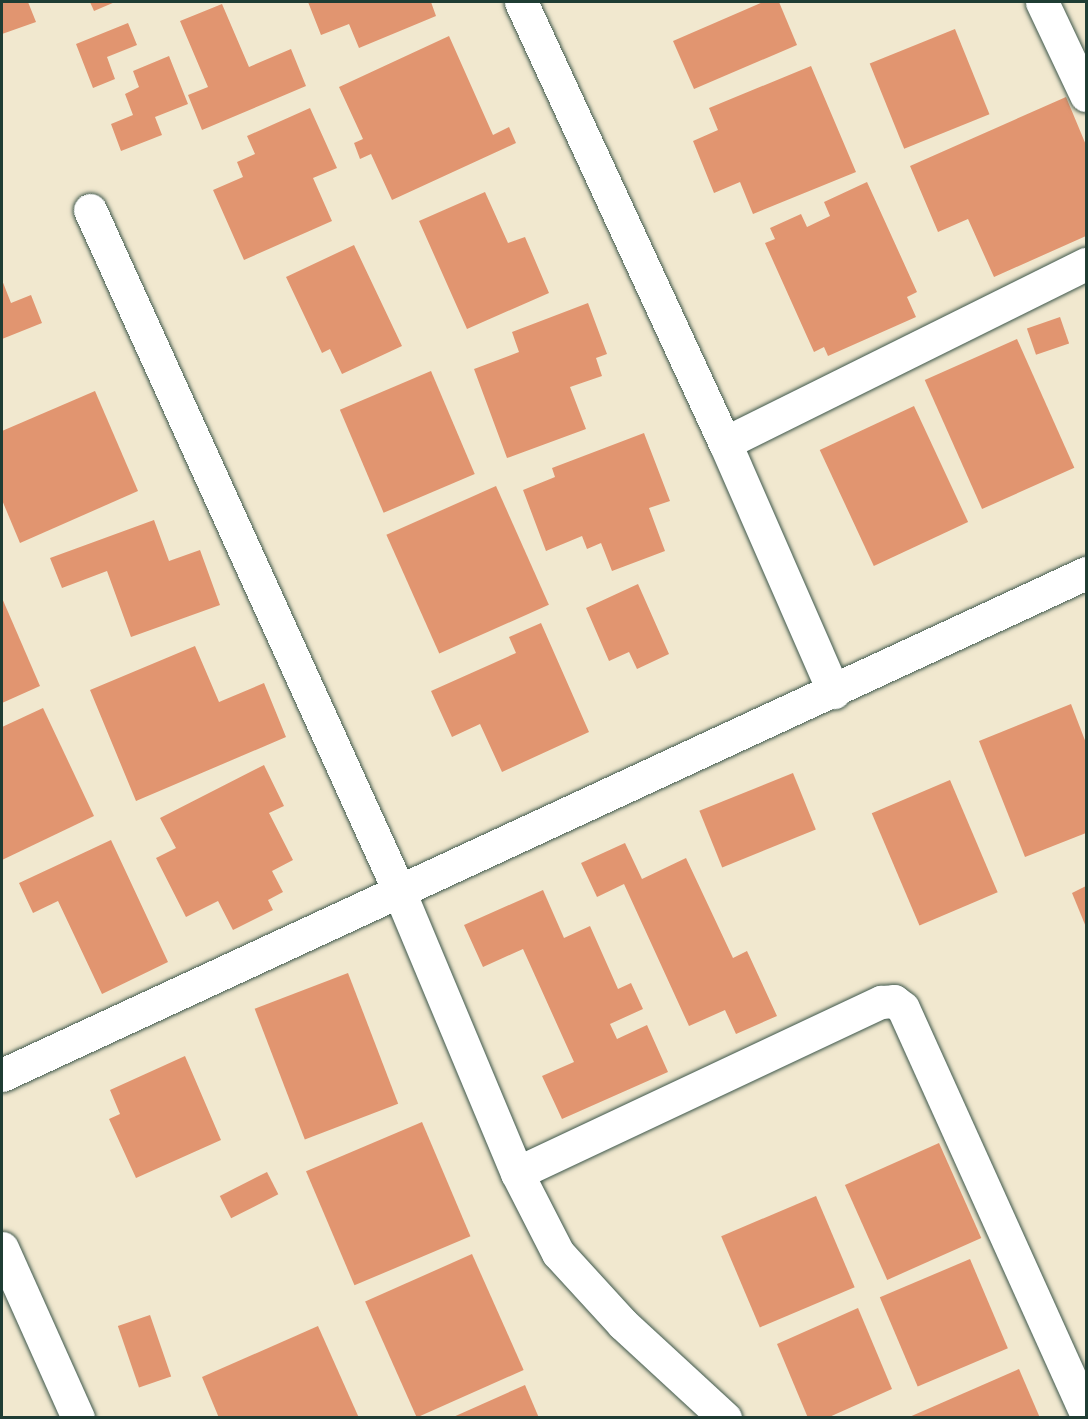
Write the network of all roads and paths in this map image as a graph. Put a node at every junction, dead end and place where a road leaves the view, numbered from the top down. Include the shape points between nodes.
1 (521, 2) edge
2 (1042, 2) edge
3 (1086, 95) edge
4 (90, 210) dead end
5 (1086, 264) edge
6 (725, 443) junction
7 (1086, 573) edge
8 (834, 692) junction
9 (399, 891) junction
10 (2, 1075) edge
11 (517, 1173) junction
12 (2, 1248) edge
13 (1086, 1413) edge
14 (78, 1418) edge
15 (725, 1418) edge

1 - 6 street
2 - 3 street
4 - 9 street
5 - 6 street
6 - 8 street
7 - 8 street
8 - 9 street
9 - 10 street
9 - 11 street
11 - 13 street via 881,1002 894,1001 903,1008
11 - 15 street via 558,1253 580,1282
12 - 14 street

